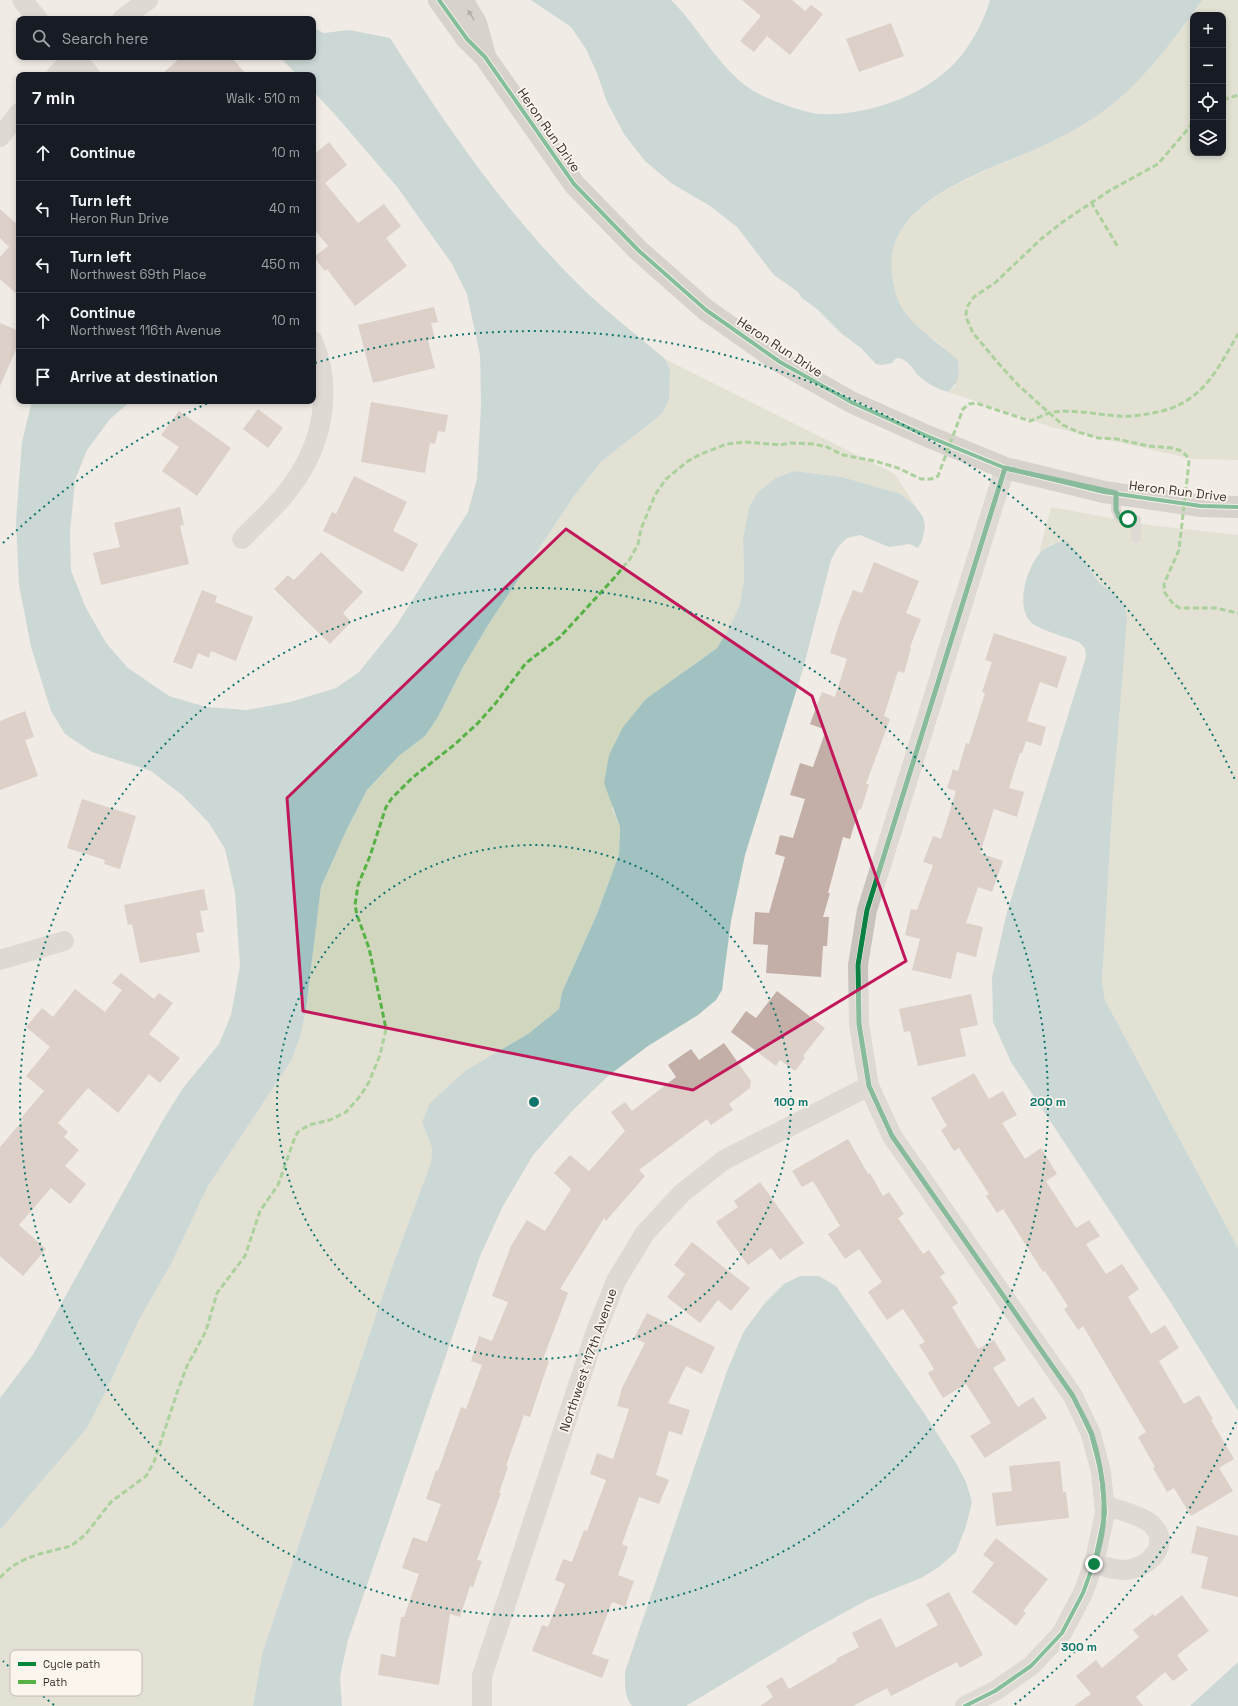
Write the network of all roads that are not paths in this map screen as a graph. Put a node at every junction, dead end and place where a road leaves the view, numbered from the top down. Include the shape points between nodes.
1 (22, 0) edge
2 (148, 0) edge
3 (439, 0) edge
4 (462, 0) edge
5 (35, 16) edge
6 (126, 16) edge
7 (485, 57) junction
8 (72, 60) edge
9 (78, 60) edge
10 (59, 72) edge
11 (88, 72) edge
12 (16, 117) edge
13 (0, 137) edge
14 (316, 352) edge
15 (1005, 468) junction
16 (1116, 493) junction
17 (1238, 507) edge
18 (1136, 538) dead end
19 (242, 539) dead end
20 (64, 941) dead end
21 (0, 960) edge
22 (869, 1086) junction
23 (1104, 1505) junction
24 (1094, 1564) junction
25 (482, 1706) edge
26 (965, 1706) edge

1 - 5 street
2 - 6 street
3 - 7 street, Heron Run Drive via 467,39
7 -> 4 street, Heron Run Drive via 476,23
7 - 15 street, Heron Run Drive via 574,184 638,250 706,310 780,362 853,403
8 - 10 street
9 - 11 street
12 - 13 street
14 - 19 street via 324,380 322,415 316,442 290,489
15 - 16 street, Heron Run Drive
15 - 22 street via 867,910 858,965 859,1024
16 - 17 street, Heron Run Drive via 1201,506
16 - 18 lane via 1116,510 1119,517 1136,520
20 - 21 street
22 - 23 street via 892,1136 1073,1396 1091,1434 1101,1472
22 - 25 street, Northwest 117th Avenue via 724,1160 682,1193 645,1233 616,1281 595,1334 482,1676
23 - 24 street via 1105,1513
23 - 24 street via 1150,1523 1156,1530 1159,1541 1157,1552 1151,1560 1138,1568 1124,1570
24 - 26 street via 1083,1593 1062,1633 1031,1666 995,1691

